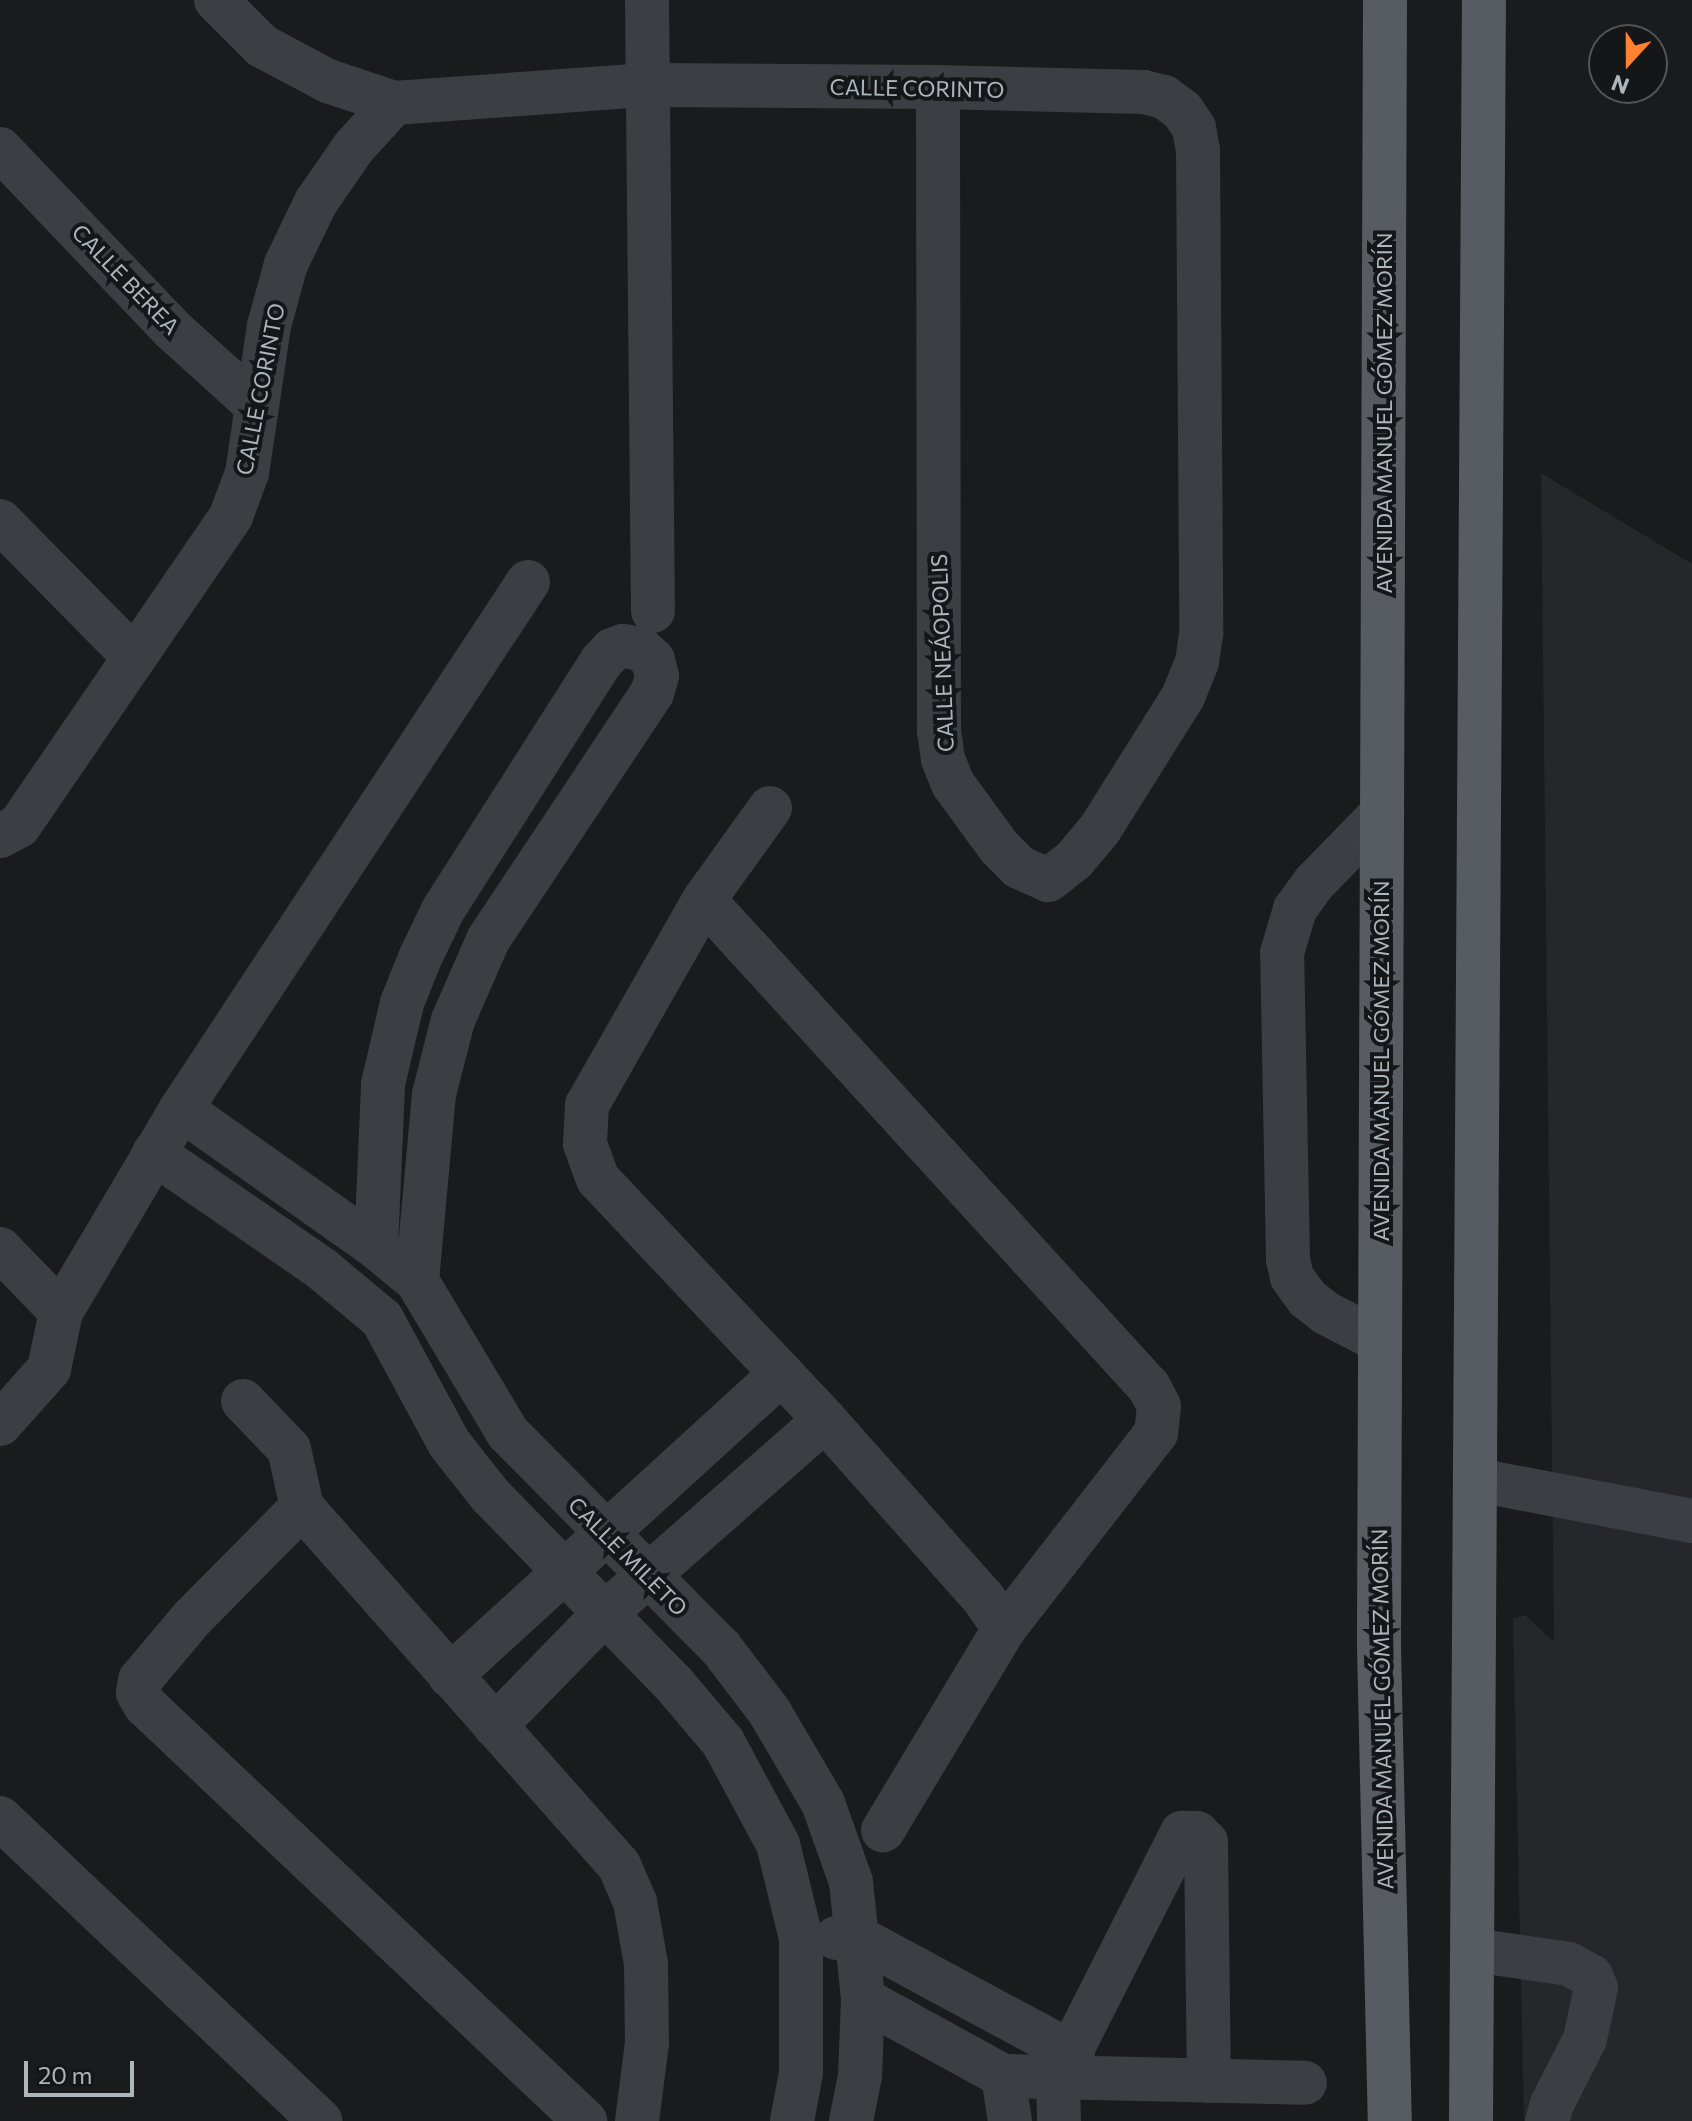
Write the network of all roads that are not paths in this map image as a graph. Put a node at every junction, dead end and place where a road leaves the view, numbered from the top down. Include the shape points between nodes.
1 (216, 0) edge
2 (647, 0) edge
3 (1385, 0) edge
4 (1484, 0) edge
5 (647, 85) junction
6 (938, 87) junction
7 (394, 103) junction
8 (1182, 110) joint
9 (0, 149) edge
10 (256, 405) junction
11 (0, 521) edge
12 (528, 582) dead end
13 (653, 611) dead end
14 (133, 656) junction
15 (770, 808) dead end
16 (1382, 813) junction
17 (0, 836) edge
18 (704, 900) junction
19 (181, 1109) junction
20 (154, 1153) junction
21 (376, 1247) junction
22 (0, 1249) edge
23 (417, 1281) junction
24 (61, 1312) junction
25 (1380, 1341) junction
26 (782, 1373) junction
27 (243, 1401) dead end
28 (825, 1420) junction
29 (0, 1424) edge
30 (1477, 1480) junction
31 (302, 1507) junction
32 (1692, 1521) edge
33 (607, 1533) junction
34 (564, 1574) junction
35 (647, 1575) junction
36 (603, 1615) junction
37 (1004, 1629) junction
38 (450, 1676) junction
39 (495, 1726) junction
40 (0, 1818) edge
41 (883, 1830) dead end
42 (801, 1938) junction
43 (859, 1938) junction
44 (1473, 1950) junction
45 (863, 1999) junction
46 (1066, 2065) junction
47 (1003, 2076) junction
48 (1209, 2081) junction
49 (1305, 2083) dead end
50 (320, 2121) edge
51 (585, 2121) edge
52 (637, 2121) edge
53 (792, 2121) edge
54 (851, 2121) edge
55 (1010, 2121) edge
56 (1059, 2121) edge
57 (1390, 2121) edge
58 (1471, 2121) edge
59 (1547, 2121) edge

1 - 7 street via 262,46 328,81
2 - 5 street
3 - 16 main road, AVENIDA MANUEL GÓMEZ MORÍN
4 - 30 main road
5 - 6 street, CALLE CORINTO
5 - 7 street, CALLE CORINTO
5 - 13 street
6 - 8 street, CALLE CORINTO via 1144,92 1164,97
6 - 8 street, CALLE NEÁOPOLIS via 939,732 953,784 999,847 1019,867 1048,880 1100,829 1184,695 1197,662 1198,150 1194,128
7 - 10 street, CALLE CORINTO via 354,147 316,202 286,264
9 - 10 street, CALLE BEREA via 173,330
10 - 14 street, CALLE CORINTO via 247,473 231,516
11 - 14 street
12 - 19 street
14 - 17 street, CALLE CORINTO via 19,826
15 - 18 street
16 - 25 main road, AVENIDA MANUEL GÓMEZ MORÍN
16 - 25 street via 1295,909 1282,953 1292,1277 1326,1313
18 - 26 street via 587,1105 585,1144 598,1179
18 - 37 street via 1149,1387 1159,1406 1156,1433
19 - 20 street
19 - 21 street, CALLE MILETO
20 - 24 street
20 - 34 street via 345,1286 382,1319 449,1443
21 - 23 street, CALLE MILETO
21 - 23 street via 383,1084 402,1003 420,958 443,910 601,662 623,646 641,649 653,660 657,676 652,693 488,940 453,1020 430,1121
22 - 24 street
23 - 33 street, CALLE MILETO via 508,1433
24 - 29 street via 49,1369
25 - 57 main road, AVENIDA MANUEL GÓMEZ MORÍN via 1379,1646
26 - 28 street
26 - 33 street
27 - 31 street via 289,1449
28 - 35 street
28 - 37 street via 984,1599
30 - 32 street
30 - 44 main road
31 - 38 street
31 - 51 street via 193,1617 140,1680 138,1693
33 - 34 street
33 - 35 street, CALLE MILETO
34 - 36 street
34 - 38 street
35 - 36 street
35 - 43 street, CALLE MILETO via 721,1648 769,1711 823,1803 851,1882
36 - 39 street
36 - 42 street via 673,1683 723,1742 778,1844
37 - 41 street
38 - 39 street
39 - 52 street via 619,1865 635,1902 646,1964 647,2043
40 - 50 street
42 - 43 street
42 - 53 street via 801,2073
43 - 45 street, CALLE MILETO
43 - 46 street
44 - 58 main road
44 - 59 street via 1569,1964 1591,1976 1596,1988 1585,2039
45 - 47 street
45 - 54 street, CALLE MILETO via 860,2076
46 - 47 street
46 - 48 street
46 - 48 street via 1182,1833 1197,1833 1206,1842
46 - 56 street
47 - 55 street
48 - 49 street

